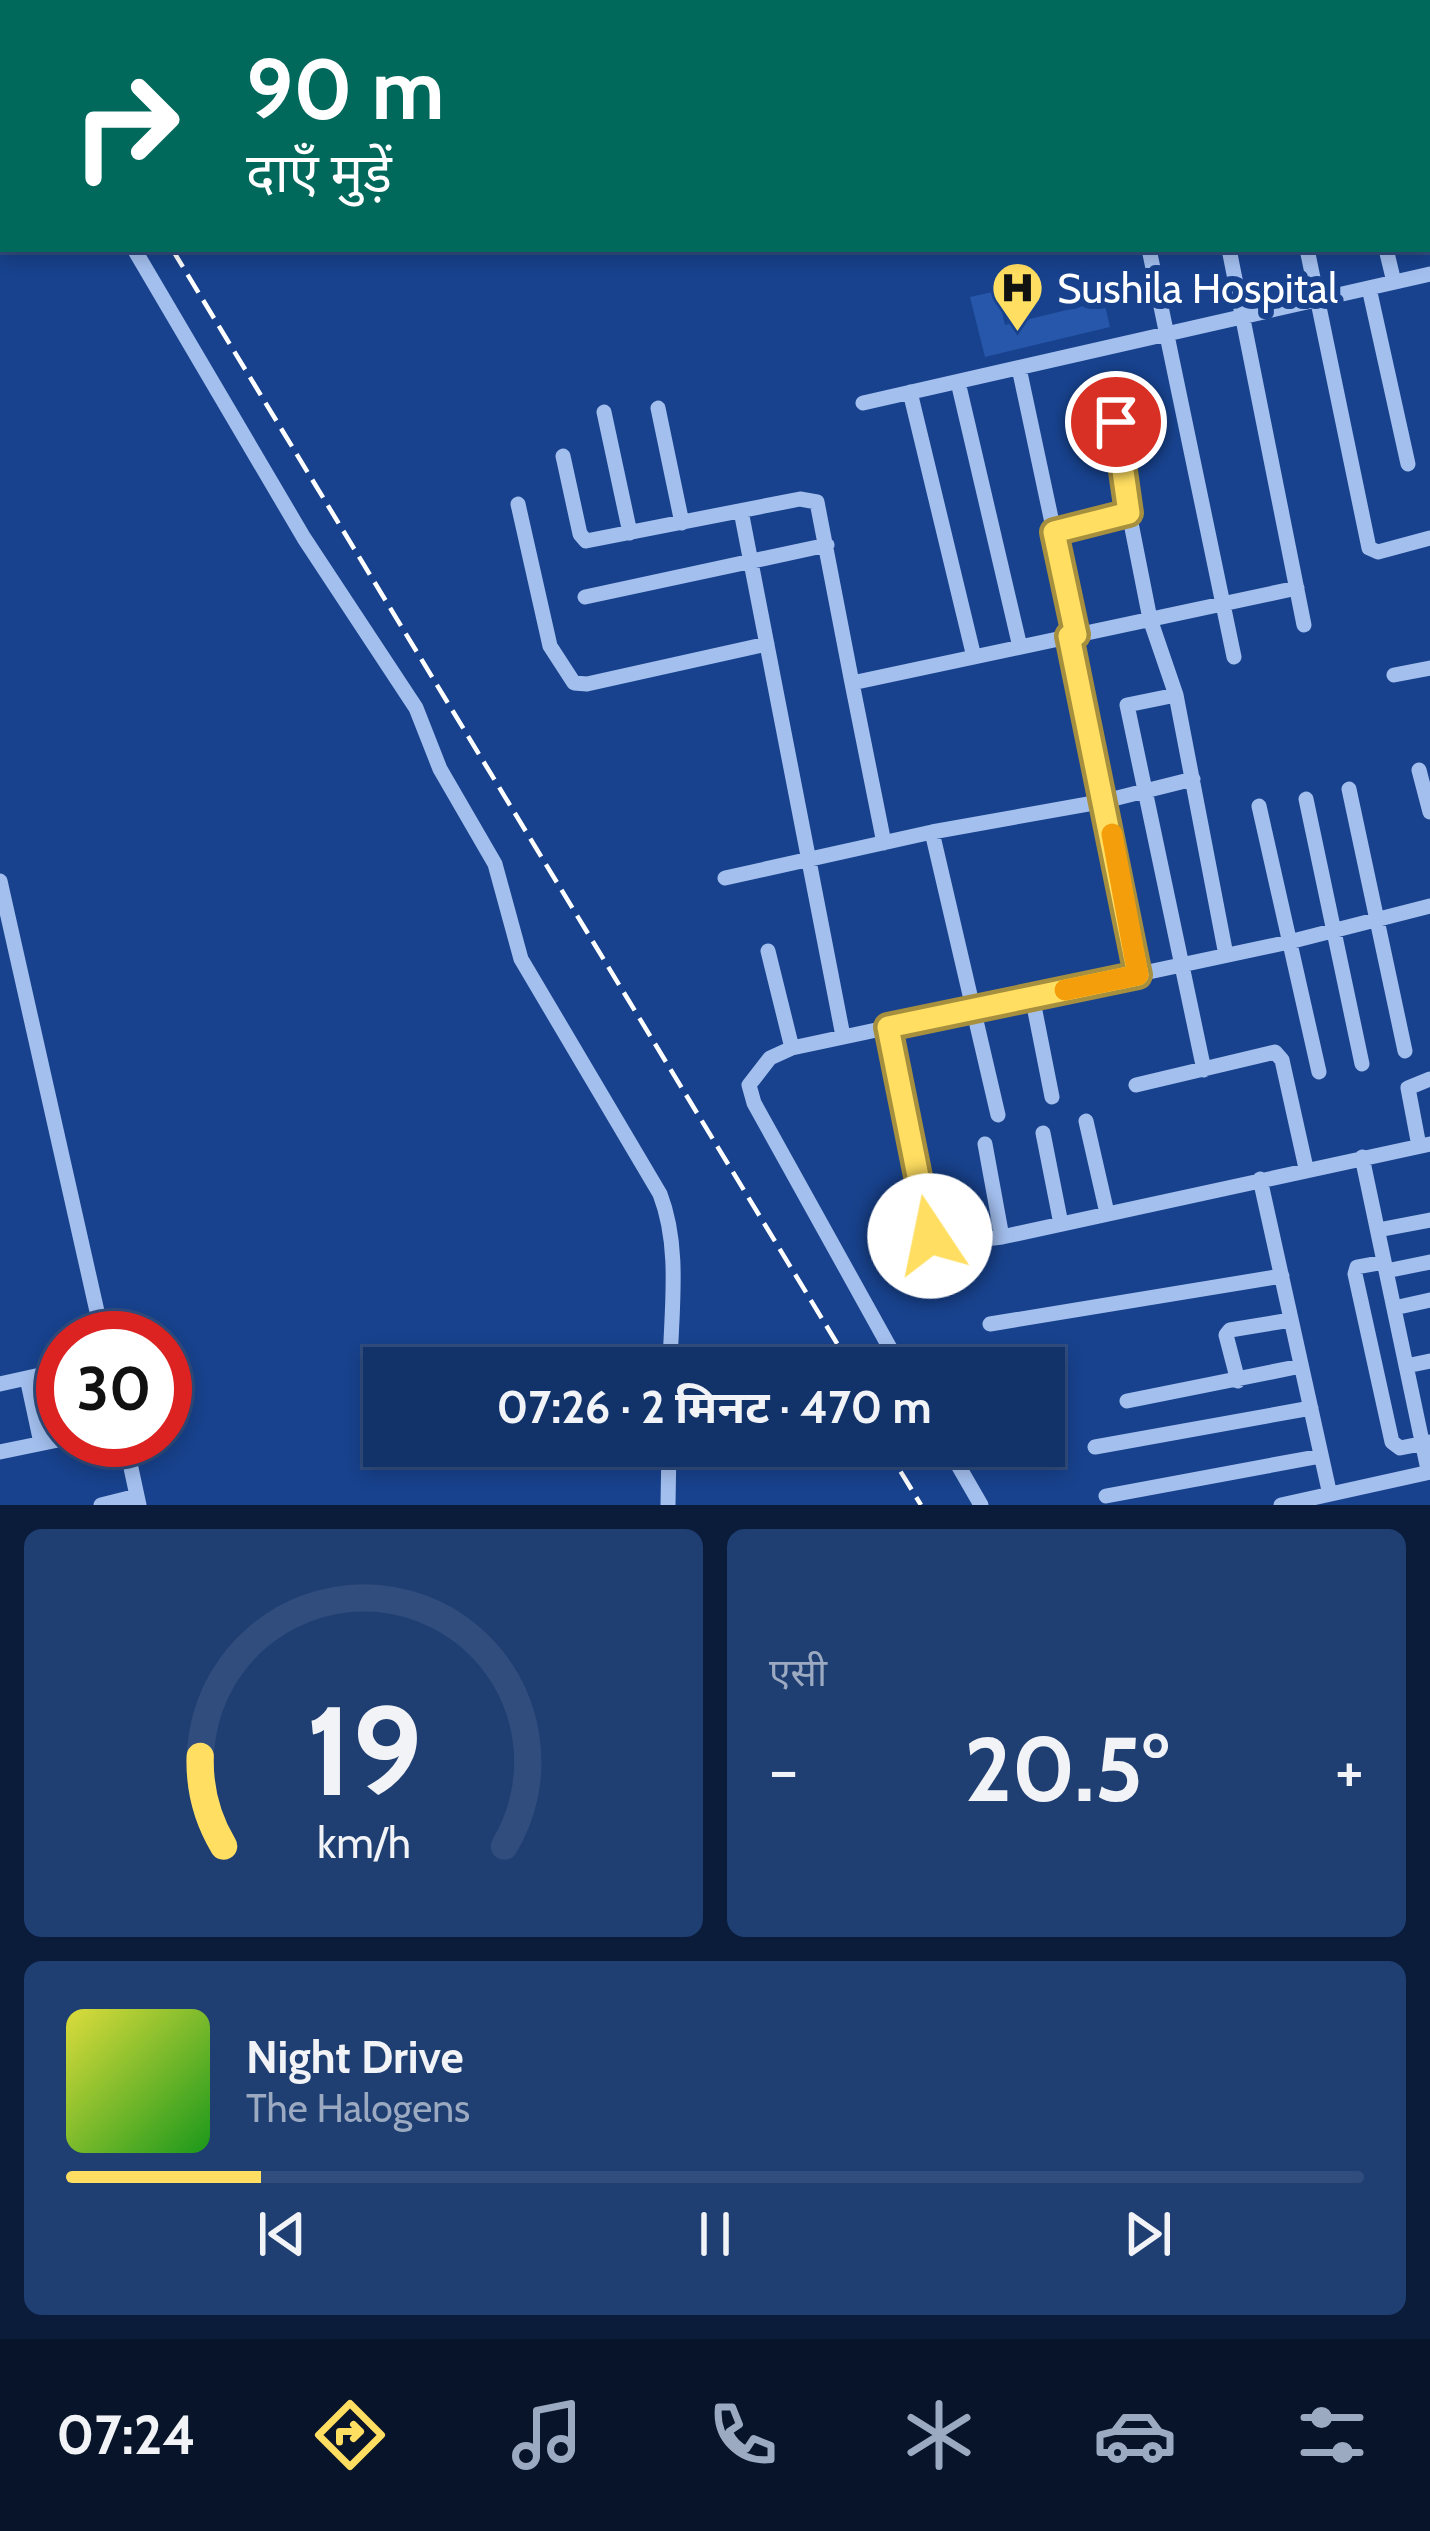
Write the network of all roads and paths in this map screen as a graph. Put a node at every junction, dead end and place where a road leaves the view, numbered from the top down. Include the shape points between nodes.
1 (136, 252) edge
2 (1150, 252) edge
3 (1229, 252) edge
4 (1307, 252) edge
5 (1388, 252) edge
6 (1430, 274) edge
7 (1394, 282) junction
8 (1369, 288) junction
9 (1318, 300) junction
10 (1244, 317) junction
11 (1168, 334) junction
12 (1019, 368) junction
13 (958, 382) junction
14 (910, 392) junction
15 (863, 403) dead end
16 (658, 408) dead end
17 (604, 412) dead end
18 (1116, 422) dead end
19 (563, 456) dead end
20 (1408, 464) dead end
21 (518, 504) dead end
22 (741, 511) junction
23 (1129, 513) junction
24 (682, 523) junction
25 (1054, 532) junction
26 (630, 533) junction
27 (1430, 538) edge
28 (826, 545) junction
29 (752, 562) junction
30 (1297, 588) junction
31 (585, 596) dead end
32 (1223, 603) junction
33 (1150, 619) junction
34 (1304, 625) dead end
35 (1072, 636) junction
36 (767, 644) junction
37 (1020, 647) junction
38 (974, 657) junction
39 (1234, 657) dead end
40 (1430, 668) edge
41 (1394, 675) dead end
42 (852, 683) junction
43 (1176, 695) junction
44 (1419, 770) dead end
45 (1192, 778) junction
46 (1349, 789) dead end
47 (1146, 790) junction
48 (1306, 799) dead end
49 (1105, 801) junction
50 (1259, 806) dead end
51 (1430, 812) edge
52 (932, 832) junction
53 (884, 843) junction
54 (808, 860) junction
55 (725, 878) dead end
56 (0, 881) edge
57 (1430, 906) edge
58 (1376, 918) junction
59 (1331, 931) junction
60 (1289, 942) junction
61 (768, 950) dead end
62 (1226, 955) junction
63 (1179, 966) junction
64 (1138, 975) junction
65 (1032, 996) junction
66 (974, 1008) junction
67 (888, 1027) junction
68 (843, 1036) junction
69 (792, 1048) junction
70 (1405, 1052) dead end
71 (1362, 1064) dead end
72 (1204, 1070) junction
73 (1319, 1072) dead end
74 (1430, 1079) edge
75 (1136, 1085) dead end
76 (1052, 1096) dead end
77 (998, 1115) dead end
78 (1086, 1121) dead end
79 (1043, 1132) dead end
80 (985, 1144) dead end
81 (1425, 1145) edge
82 (1362, 1157) junction
83 (1306, 1168) junction
84 (1260, 1179) junction
85 (1107, 1214) junction
86 (1430, 1220) edge
87 (1061, 1224) junction
88 (1378, 1231) junction
89 (1002, 1237) junction
90 (1430, 1262) edge
91 (1385, 1267) junction
92 (1282, 1276) junction
93 (1430, 1300) edge
94 (1394, 1308) junction
95 (98, 1311) edge
96 (1292, 1320) junction
97 (990, 1324) dead end
98 (670, 1347) edge
99 (890, 1347) edge
100 (1430, 1361) edge
101 (1301, 1366) junction
102 (1406, 1366) junction
103 (36, 1376) edge
104 (27, 1378) junction
105 (1238, 1381) junction
106 (0, 1384) edge
107 (1127, 1401) dead end
108 (1311, 1408) junction
109 (36, 1420) edge
110 (1426, 1443) edge
111 (36, 1444) edge
112 (1095, 1447) dead end
113 (0, 1452) edge
114 (1321, 1456) junction
115 (131, 1467) edge
116 (669, 1467) edge
117 (959, 1467) edge
118 (1429, 1469) edge
119 (1328, 1486) dead end
120 (1106, 1496) dead end
121 (138, 1501) edge
122 (101, 1505) edge
123 (668, 1505) edge
124 (981, 1505) edge
125 (1281, 1505) edge

1 - 98 street via 304,538 416,708 440,770 495,864 521,959 660,1194 670,1227
2 - 11 street
3 - 10 street
4 - 9 street
5 - 7 street
6 - 7 street
7 - 8 street
8 - 9 street
8 - 20 street
9 - 10 street
9 - 27 street via 1369,548
10 - 11 street
10 - 30 street
11 - 12 street
11 - 32 street
12 - 13 street
12 - 25 street
13 - 14 street
13 - 37 street
14 - 15 street
14 - 38 street
16 - 24 street
17 - 26 street
18 - 23 street
19 - 26 street via 583,538
21 - 36 street via 550,646 574,682
22 - 24 street
22 - 28 street via 813,499
22 - 29 street
23 - 25 street
23 - 33 street
24 - 26 street
25 - 35 street
28 - 29 street
28 - 42 street
29 - 31 street
29 - 36 street
30 - 32 street
30 - 34 street
32 - 33 street
32 - 39 street
33 - 35 street
33 - 43 street
35 - 37 street
35 - 49 street
36 - 54 street
37 - 38 street
38 - 42 street
40 - 41 street
42 - 53 street
43 - 45 street
43 - 47 street via 1127,705
44 - 51 street
45 - 47 street
45 - 62 street
46 - 58 street
47 - 49 street
47 - 63 street
48 - 59 street
49 - 52 street
49 - 64 street
50 - 60 street
52 - 53 street
52 - 66 street
53 - 54 street
54 - 55 street
54 - 68 street
56 - 95 street
57 - 58 street
58 - 59 street
58 - 70 street
59 - 60 street
59 - 71 street
60 - 62 street
60 - 73 street
61 - 69 street
62 - 63 street
63 - 64 street
63 - 72 street
64 - 65 street
65 - 66 street
65 - 76 street
66 - 67 street
66 - 77 street
67 - 68 street
67 - 89 street via 932,1241
68 - 69 street
69 - 99 street via 770,1058 750,1093
72 - 75 street
72 - 83 street via 1280,1054
74 - 81 street via 1408,1088
78 - 85 street
79 - 87 street
80 - 89 street
81 - 82 street
82 - 83 street
82 - 88 street
83 - 84 street
84 - 85 street
84 - 92 street
85 - 87 street
86 - 88 street
87 - 89 street
88 - 91 street
90 - 91 street
91 - 94 street
91 - 110 street via 1357,1267 1355,1274 1393,1446
92 - 96 street
92 - 97 street
93 - 94 street
94 - 102 street
96 - 101 street
96 - 105 street via 1230,1330
100 - 102 street
101 - 105 street
101 - 108 street
102 - 110 street
103 - 104 street
104 - 106 street
104 - 109 street
105 - 107 street
108 - 112 street
108 - 114 street
110 - 118 street
111 - 113 street
114 - 119 street
114 - 120 street
115 - 121 street
116 - 123 street
117 - 124 street
118 - 125 street
121 - 122 street

